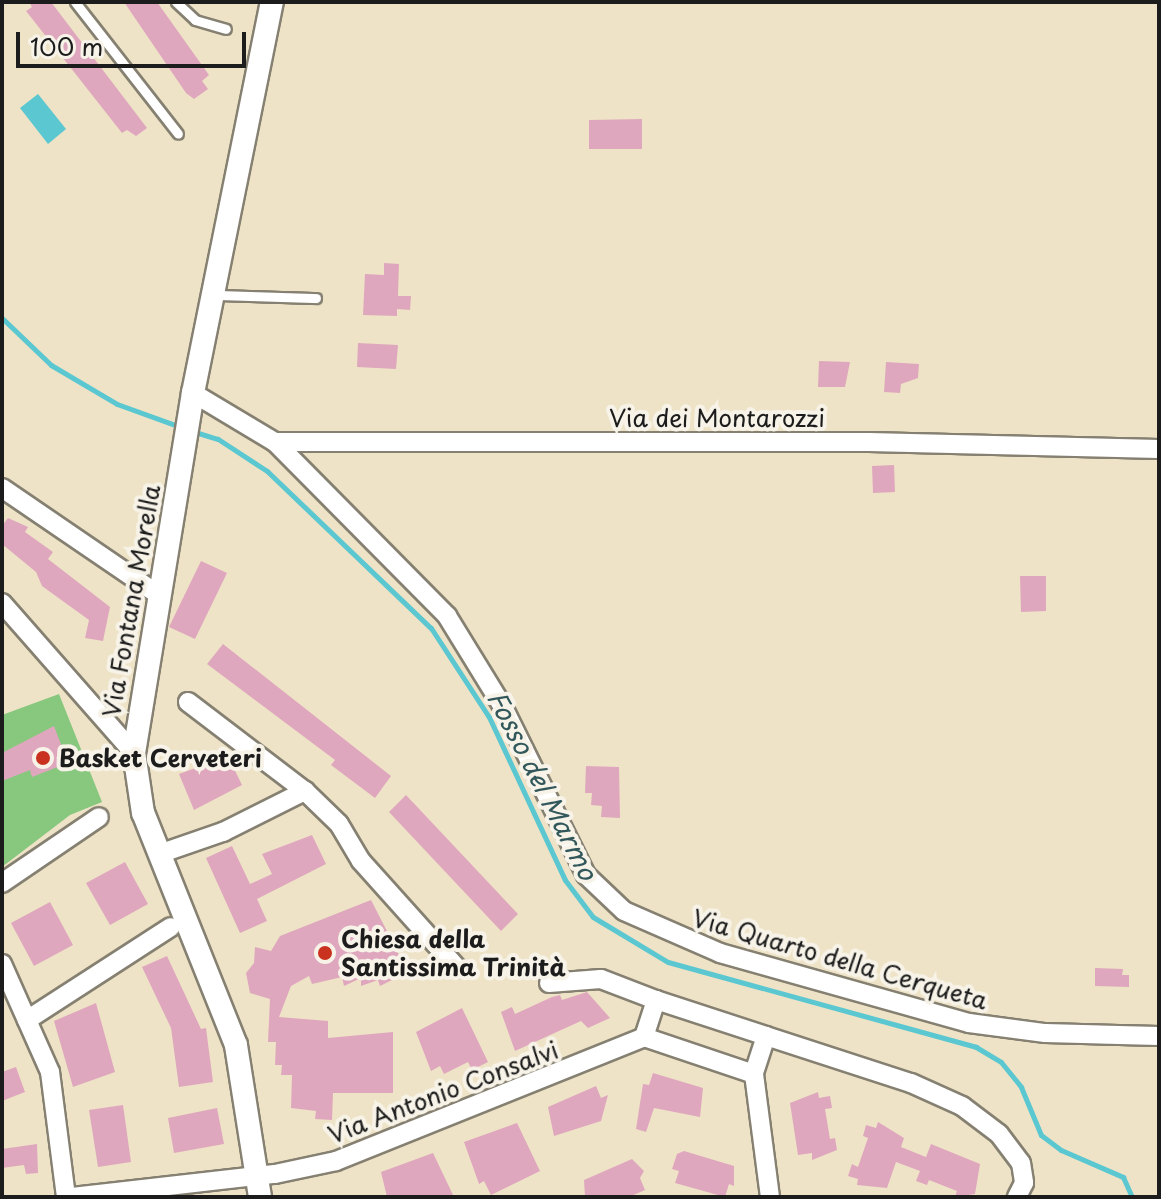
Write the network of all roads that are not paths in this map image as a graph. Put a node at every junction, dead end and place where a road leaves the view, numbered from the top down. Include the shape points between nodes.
1 (75, 2) edge
2 (176, 2) edge
3 (272, 2) edge
4 (226, 29) dead end
5 (178, 134) dead end
6 (212, 295) junction
7 (316, 298) dead end
8 (192, 401) junction
9 (275, 442) junction
10 (1159, 449) edge
11 (2, 488) edge
12 (159, 595) junction
13 (2, 603) edge
14 (11, 631) edge
15 (188, 702) dead end
16 (134, 753) junction
17 (305, 791) junction
18 (99, 817) dead end
19 (159, 854) junction
20 (2, 883) edge
21 (171, 927) dead end
22 (2, 964) edge
23 (457, 968) dead end
24 (549, 983) dead end
25 (656, 1000) junction
26 (27, 1020) junction
27 (766, 1036) junction
28 (1159, 1036) edge
29 (644, 1037) junction
30 (754, 1074) junction
31 (258, 1187) edge
32 (69, 1197) edge
33 (770, 1197) edge
34 (1017, 1197) edge

1 - 5 lane
2 - 4 lane via 195,20
3 - 6 street, Via Fontana Morella
6 - 7 lane
6 - 8 street, Via Fontana Morella
8 - 9 street, Via Quarto della Cerqueta
8 - 12 street, Via Fontana Morella
9 - 10 street, Via dei Montarozzi via 882,442
9 - 28 street, Via Quarto della Cerqueta via 454,626 514,728 586,875 624,911 720,953 961,1021 1045,1033
11 - 12 street
12 - 16 street, Via Fontana Morella
13 - 14 street
14 - 16 street
15 - 17 street
16 - 19 street, Via Fontana Morella via 138,798
17 - 19 street via 223,832
17 - 23 street via 339,824 361,861
18 - 20 street
19 - 31 street, Via Fontana Morella via 236,1045
21 - 26 street
22 - 26 street
24 - 25 street via 601,979
25 - 27 street
25 - 29 street
26 - 32 street via 52,1081
27 - 30 street
27 - 34 street via 911,1083 962,1106 999,1134 1021,1163 1024,1183
29 - 30 street
29 - 31 street, Via Antonio Consalvi via 382,1145
30 - 33 street
31 - 32 street, Via Antonio Consalvi

